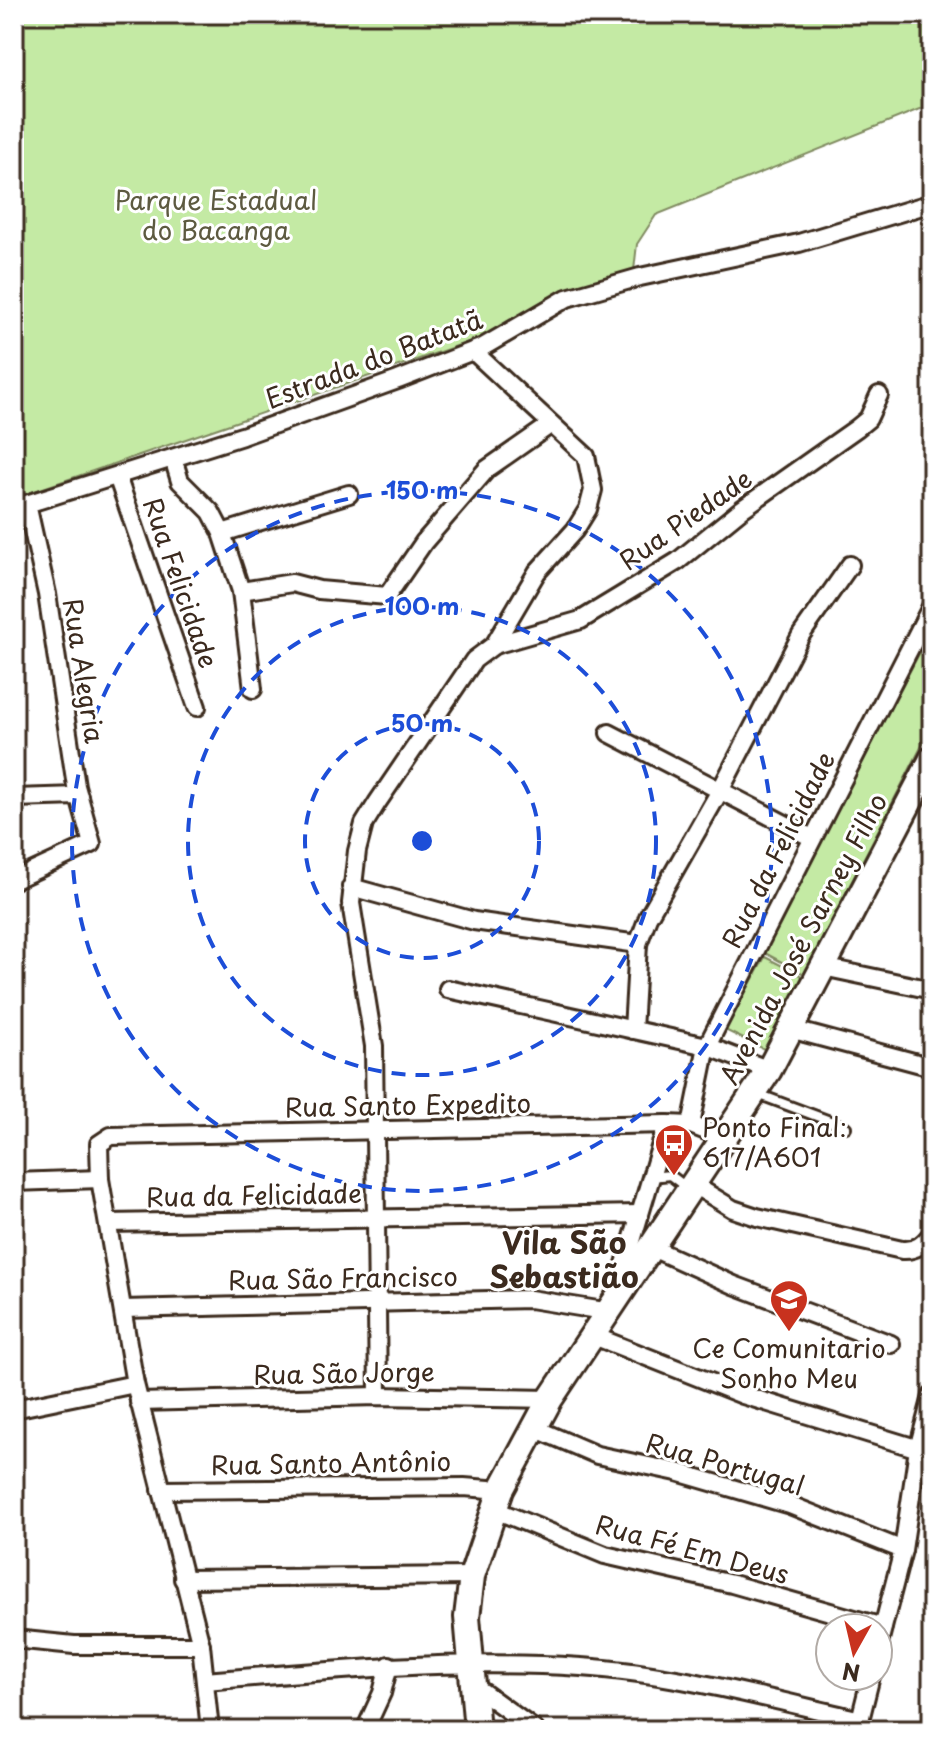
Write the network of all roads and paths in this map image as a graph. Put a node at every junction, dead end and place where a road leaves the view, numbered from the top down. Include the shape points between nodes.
1 (932, 203) edge
2 (473, 351) junction
3 (879, 395) dead end
4 (550, 425) junction
5 (173, 458) junction
6 (117, 476) junction
7 (349, 494) dead end
8 (20, 506) edge
9 (222, 533) junction
10 (850, 565) dead end
11 (241, 591) junction
12 (932, 605) edge
13 (494, 645) junction
14 (253, 689) dead end
15 (197, 707) dead end
16 (609, 733) dead end
17 (932, 759) edge
18 (721, 789) junction
19 (79, 796) junction
20 (14, 798) edge
21 (812, 838) junction
22 (14, 880) edge
23 (351, 887) junction
24 (638, 944) junction
25 (823, 967) junction
26 (448, 989) dead end
27 (932, 990) edge
28 (790, 1029) junction
29 (633, 1030) junction
30 (707, 1046) junction
31 (932, 1067) edge
32 (769, 1070) junction
33 (754, 1093) junction
34 (667, 1124) junction
35 (691, 1125) junction
36 (846, 1127) dead end
37 (376, 1131) junction
38 (724, 1138) junction
39 (651, 1177) junction
40 (100, 1179) junction
41 (14, 1182) edge
42 (691, 1189) junction
43 (377, 1218) junction
44 (108, 1223) junction
45 (653, 1227) junction
46 (932, 1233) edge
47 (377, 1302) junction
48 (123, 1309) junction
49 (610, 1312) junction
50 (594, 1336) junction
51 (891, 1344) dead end
52 (135, 1384) junction
53 (378, 1396) junction
54 (932, 1396) edge
55 (550, 1399) junction
56 (139, 1402) junction
57 (14, 1409) edge
58 (534, 1428) junction
59 (925, 1451) edge
60 (161, 1490) junction
61 (497, 1500) junction
62 (903, 1550) junction
63 (472, 1576) junction
64 (183, 1579) junction
65 (830, 1612) edge
66 (887, 1612) edge
67 (14, 1639) edge
68 (201, 1645) junction
69 (389, 1665) junction
70 (471, 1674) junction
71 (206, 1681) junction
72 (867, 1692) edge
73 (859, 1725) edge
74 (210, 1730) edge
75 (365, 1730) edge
76 (477, 1730) edge
77 (535, 1730) edge

1 - 2 street, Estrada do Batatã via 799,243 567,298
2 - 4 street
2 - 5 street, Estrada do Batatã
3 - 13 street, Rua Piedade via 868,419 678,561 581,620
4 - 11 street via 487,469 424,542 387,596 292,583
4 - 13 street via 586,456 593,477 588,509 537,572
5 - 6 street, Estrada do Batatã
5 - 9 street via 180,481 211,512
6 - 8 street, Estrada do Batatã
6 - 15 street, Rua Felicidade
7 - 9 street
8 - 19 street, Rua Alegria via 47,594
9 - 11 street
10 - 18 street via 801,635
11 - 14 street
12 - 21 street, Rua da Felicidade
13 - 23 street via 474,660 364,824
16 - 18 street
17 - 25 main road, Avenida José Sarney Filho
18 - 21 street
18 - 24 street
19 - 20 street
19 - 22 street, Rua Alegria via 92,844
21 - 30 street, Rua da Felicidade
23 - 24 street via 474,921
23 - 37 street via 374,1046
24 - 29 street
25 - 27 street
25 - 28 main road, Avenida José Sarney Filho
26 - 29 street
28 - 31 street
28 - 32 main road, Avenida José Sarney Filho
29 - 30 street
30 - 32 street
30 - 35 street, Rua da Felicidade
32 - 33 main road, Avenida José Sarney Filho
33 - 36 lane
33 - 38 main road, Avenida José Sarney Filho
34 - 35 street, Rua Santo Expedito
34 - 37 street, Rua Santo Expedito
34 - 39 street
35 - 38 street, Rua Santo Expedito
37 - 40 street, Rua Santo Expedito via 111,1136 97,1150
37 - 43 street
38 - 42 main road, Avenida José Sarney Filho
39 - 42 lane via 674,1177
39 - 45 street
40 - 41 street
40 - 44 street
42 - 45 main road, Avenida José Sarney Filho
42 - 46 street via 757,1217 902,1250 911,1251
43 - 44 street, Rua da Felicidade
43 - 45 street, Rua da Felicidade
43 - 47 street
44 - 48 street
45 - 49 main road, Avenida José Sarney Filho
45 - 49 street
45 - 51 street, Rua da Felicidade via 734,1285
47 - 48 street, Rua São Francisco
47 - 49 street, Rua São Francisco via 530,1299
47 - 53 street
48 - 52 street
49 - 50 main road, Avenida José Sarney Filho
50 - 55 main road, Avenida José Sarney Filho
50 - 59 street via 743,1395
52 - 56 street
52 - 57 street
53 - 55 street, Rua São Jorge
53 - 56 street, Rua São Jorge
54 - 59 street
55 - 58 main road, Avenida José Sarney Filho
56 - 60 street
58 - 61 main road, Avenida José Sarney Filho
58 - 62 street, Rua Portugal via 597,1455 790,1505
59 - 62 street
60 - 61 street, Rua Santo Antônio via 464,1487
60 - 64 street
61 - 63 main road, Avenida José Sarney Filho
61 - 65 street, Rua Fé Em Deus via 605,1555
62 - 66 street
63 - 64 street
63 - 70 main road, Avenida José Sarney Filho via 467,1617
64 - 68 street
67 - 68 street via 74,1645
68 - 71 street
69 - 70 street
69 - 71 street
69 - 75 street
70 - 73 street via 582,1667 725,1689
70 - 76 main road, Avenida José Sarney Filho
70 - 77 street
71 - 74 street
72 - 73 street

